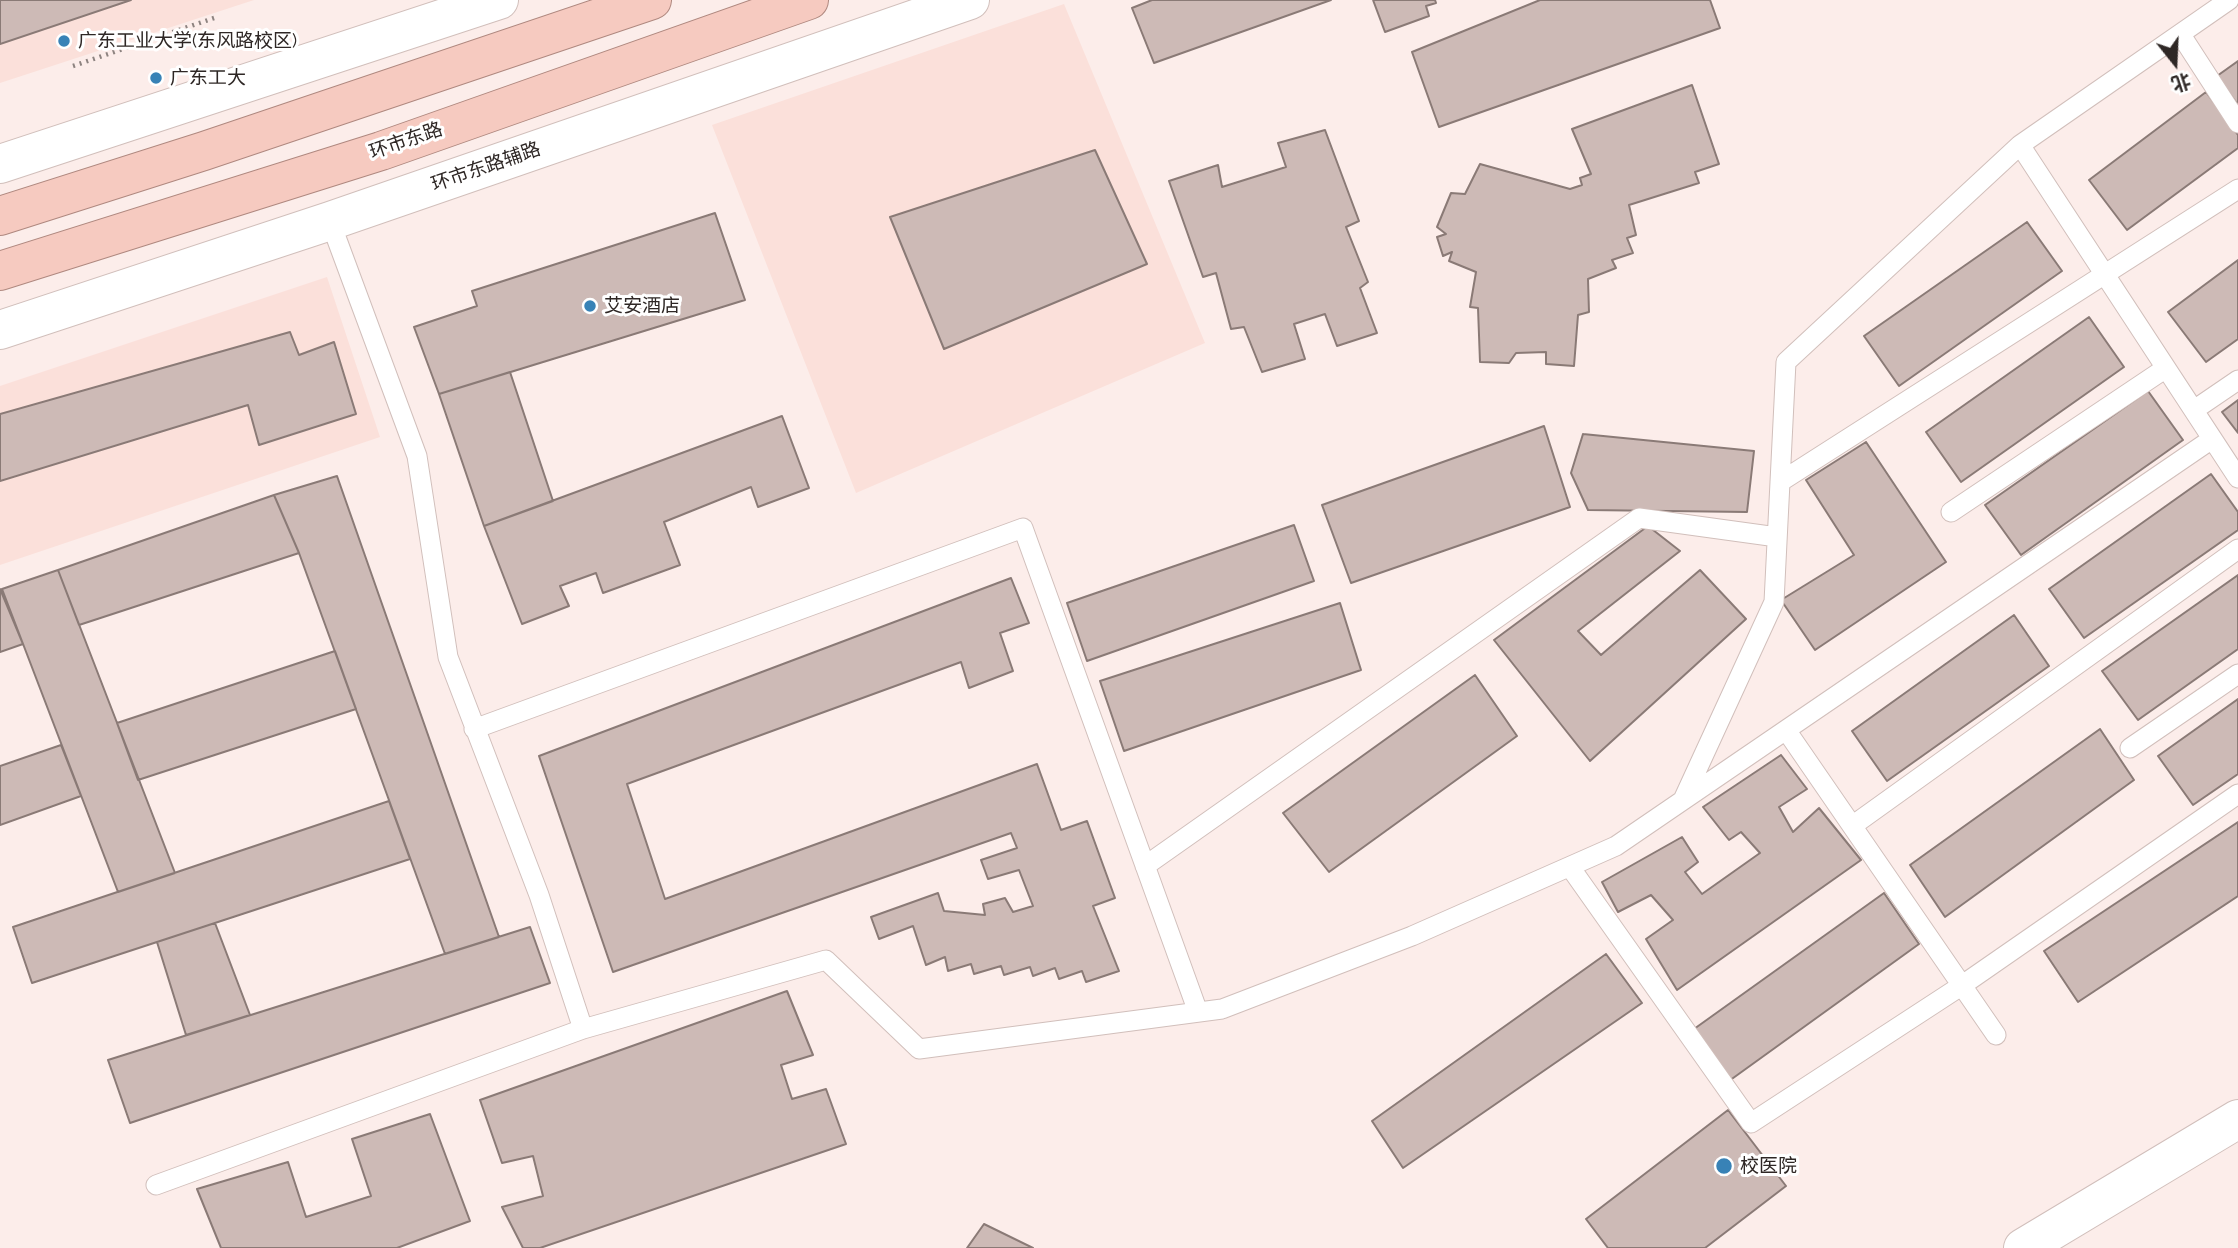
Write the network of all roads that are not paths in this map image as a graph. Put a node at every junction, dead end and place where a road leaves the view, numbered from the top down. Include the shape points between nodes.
1 (499, 0) edge
2 (652, 0) edge
3 (809, 0) edge
4 (970, 0) edge
5 (2229, 0) edge
6 (2181, 35) junction
7 (2238, 123) edge
8 (2020, 145) junction
9 (0, 164) edge
10 (2238, 189) edge
11 (0, 216) edge
12 (330, 221) junction
13 (0, 271) edge
14 (2104, 274) junction
15 (0, 330) edge
16 (2166, 368) junction
17 (2238, 380) edge
18 (2194, 411) junction
19 (2212, 439) junction
20 (2238, 478) edge
21 (1780, 482) junction
22 (1951, 512) dead end
23 (1777, 537) junction
24 (2238, 549) edge
25 (2238, 674) edge
26 (474, 729) junction
27 (1786, 730) junction
28 (2130, 748) dead end
29 (2238, 794) edge
30 (1682, 802) junction
31 (1852, 826) junction
32 (1145, 866) junction
33 (1570, 867) junction
34 (1961, 986) junction
35 (1198, 1012) junction
36 (583, 1029) junction
37 (1996, 1035) dead end
38 (2238, 1119) edge
39 (156, 1185) dead end
40 (2023, 1248) edge

1 - 9 main road
2 - 11 highway
3 - 13 highway, 环市东路 via 381,151
4 - 12 main road, 环市东路辅路
5 - 6 lane
6 - 7 lane
6 - 8 lane
8 - 14 lane
8 - 21 lane via 1786,362
10 - 14 lane
12 - 15 main road, 环市东路辅路
12 - 26 lane via 417,456 448,656
14 - 16 lane
14 - 21 lane
16 - 18 lane
16 - 22 lane
17 - 18 lane
18 - 19 lane
19 - 20 lane
19 - 27 lane
21 - 23 lane
23 - 30 lane via 1773,602
23 - 32 lane via 1639,519
24 - 31 lane
25 - 28 lane
26 - 32 lane via 1023,528
26 - 36 lane via 539,895
27 - 30 lane
27 - 31 lane
29 - 34 lane
30 - 33 lane via 1616,846
31 - 34 lane
32 - 35 lane
33 - 34 lane via 1751,1123
33 - 35 lane via 1412,936 1222,1009
34 - 37 lane
35 - 36 lane via 919,1049 826,960
36 - 39 lane
38 - 40 main road

